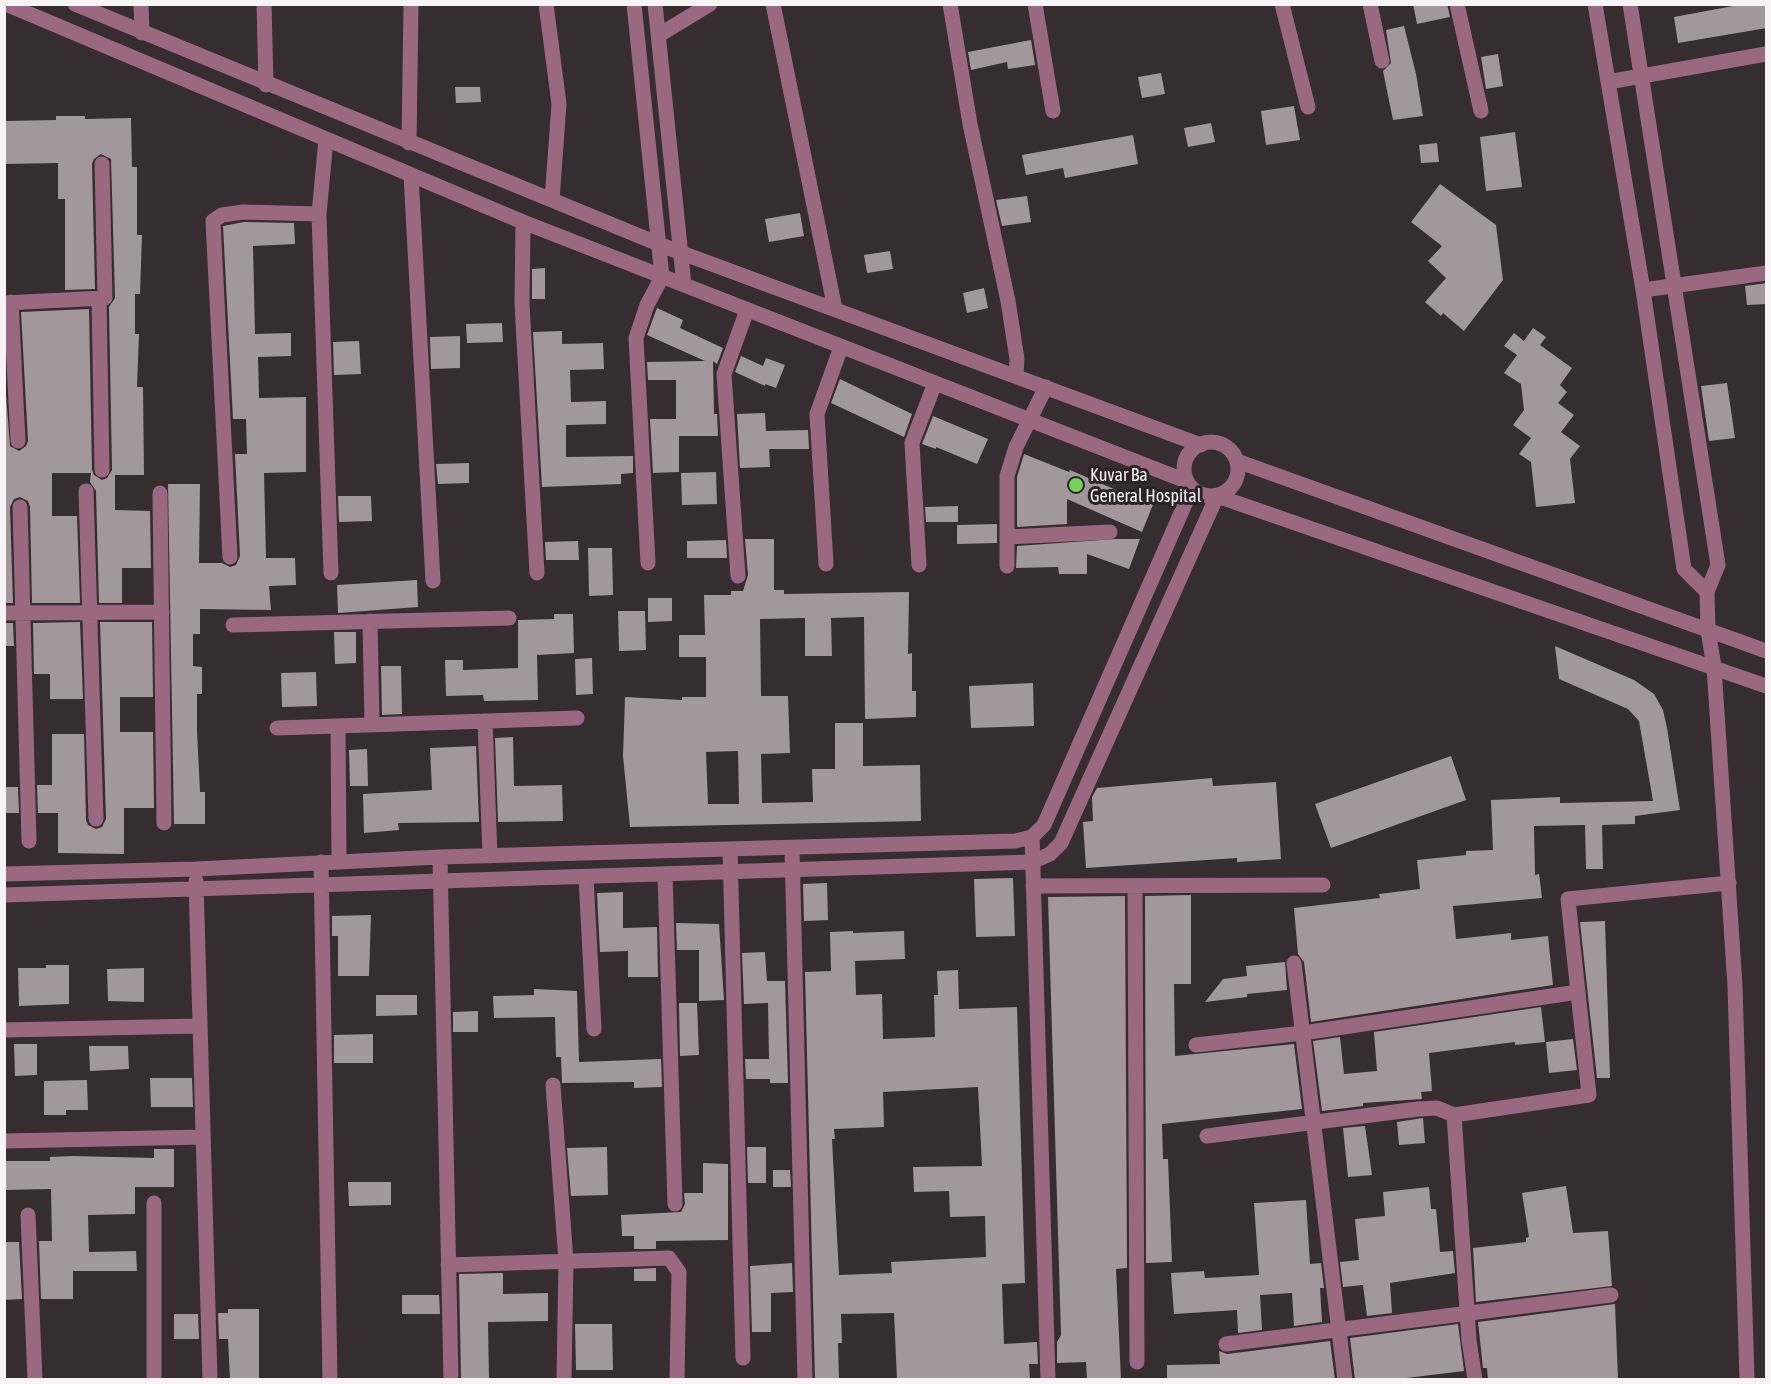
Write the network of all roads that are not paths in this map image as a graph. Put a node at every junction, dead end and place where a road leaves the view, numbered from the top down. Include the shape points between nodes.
1 (6, 4) edge
2 (75, 4) edge
3 (141, 4) edge
4 (264, 4) edge
5 (411, 4) edge
6 (546, 4) edge
7 (634, 4) edge
8 (656, 4) edge
9 (710, 4) edge
10 (773, 4) edge
11 (950, 4) edge
12 (1035, 4) edge
13 (1282, 4) edge
14 (1370, 4) edge
15 (1458, 4) edge
16 (1594, 4) edge
17 (1630, 4) edge
18 (142, 33) junction
19 (659, 35) junction
20 (1767, 54) edge
21 (1382, 61) dead end
22 (1643, 76) junction
23 (1608, 82) junction
24 (266, 85) junction
25 (1308, 107) dead end
26 (1053, 111) dead end
27 (1481, 111) dead end
28 (326, 139) junction
29 (409, 143) junction
30 (102, 164) dead end
31 (411, 175) junction
32 (552, 200) junction
33 (319, 214) junction
34 (523, 222) junction
35 (660, 244) junction
36 (681, 253) junction
37 (1767, 273) edge
38 (663, 277) junction
39 (684, 285) junction
40 (1675, 286) junction
41 (1643, 290) junction
42 (99, 298) junction
43 (8, 302) edge
44 (835, 309) junction
45 (747, 310) junction
46 (841, 346) junction
47 (1016, 376) junction
48 (934, 383) junction
49 (1046, 387) junction
50 (1030, 420) junction
51 (18, 441) dead end
52 (1201, 445) junction
53 (1237, 461) junction
54 (102, 470) dead end
55 (1189, 485) junction
56 (86, 491) dead end
57 (160, 493) dead end
58 (1217, 496) junction
59 (20, 507) dead end
60 (1110, 532) dead end
61 (1007, 537) junction
62 (230, 557) dead end
63 (648, 563) dead end
64 (826, 564) dead end
65 (919, 565) dead end
66 (1007, 566) dead end
67 (332, 573) dead end
68 (537, 573) dead end
69 (738, 576) dead end
70 (433, 581) dead end
71 (1707, 592) junction
72 (89, 612) junction
73 (162, 612) junction
74 (4, 613) edge
75 (21, 613) junction
76 (509, 618) dead end
77 (370, 621) junction
78 (232, 625) dead end
79 (1708, 630) junction
80 (1767, 651) edge
81 (1714, 667) junction
82 (1767, 686) edge
83 (577, 718) dead end
84 (485, 721) junction
85 (372, 724) junction
86 (338, 726) junction
87 (277, 728) dead end
88 (96, 819) dead end
89 (164, 823) dead end
90 (1032, 837) junction
91 (29, 841) dead end
92 (792, 848) junction
93 (730, 849) junction
94 (490, 856) junction
95 (440, 857) junction
96 (321, 862) junction
97 (339, 862) junction
98 (1032, 862) junction
99 (196, 869) junction
100 (792, 872) junction
101 (731, 873) junction
102 (4, 874) edge
103 (665, 875) junction
104 (586, 877) junction
105 (441, 882) junction
106 (1729, 883) junction
107 (1323, 885) dead end
108 (322, 886) junction
109 (1033, 886) junction
110 (1135, 886) junction
111 (197, 890) junction
112 (4, 895) edge
113 (1294, 963) dead end
114 (1578, 992) junction
115 (199, 1026) junction
116 (594, 1029) dead end
117 (4, 1030) edge
118 (1303, 1033) junction
119 (1196, 1045) dead end
120 (553, 1085) dead end
121 (1454, 1115) junction
122 (1314, 1120) junction
123 (1207, 1136) dead end
124 (203, 1137) junction
125 (4, 1141) edge
126 (154, 1203) dead end
127 (675, 1204) dead end
128 (28, 1215) dead end
129 (566, 1261) junction
130 (448, 1265) junction
131 (1611, 1295) dead end
132 (1468, 1312) junction
133 (1338, 1329) junction
134 (1226, 1344) dead end
135 (743, 1358) dead end
136 (1137, 1362) dead end
137 (34, 1380) edge
138 (154, 1380) edge
139 (210, 1380) edge
140 (330, 1380) edge
141 (451, 1380) edge
142 (564, 1380) edge
143 (677, 1380) edge
144 (805, 1380) edge
145 (1048, 1380) edge
146 (1345, 1380) edge
147 (1475, 1380) edge
148 (1747, 1380) edge

1 - 28 street
2 - 18 street
3 - 18 street
4 - 24 street
5 - 29 street
6 - 32 street via 560,104
7 - 35 street
8 - 19 street
9 - 19 street
10 - 44 street
11 - 47 street via 970,124 1008,301
12 - 26 street
13 - 25 street
14 - 21 street
15 - 27 street
16 - 23 street
17 - 22 street
18 - 24 street
19 - 36 street
20 - 22 street
22 - 23 street
22 - 40 street
23 - 41 street
24 - 29 street
28 - 31 street
28 - 33 street
29 - 32 street
30 - 42 street via 105,298
31 - 34 street
31 - 70 street
32 - 35 street
33 - 62 street via 243,212 222,215 213,221
33 - 67 street
34 - 38 street
34 - 68 street via 522,304
35 - 36 street
35 - 38 street
36 - 39 street
36 - 44 street
37 - 40 street
38 - 39 street
38 - 63 street via 647,305 636,338
39 - 45 street
40 - 41 street
40 - 71 street via 1718,565
41 - 71 street via 1684,569
42 - 43 street
42 - 54 street
43 - 51 street
44 - 47 street
45 - 46 street
45 - 69 street via 724,374
46 - 48 street
46 - 64 street via 817,414
47 - 49 street
48 - 50 street
48 - 65 street via 912,443
49 - 50 street
49 - 52 street
50 - 55 street
50 - 61 street via 1006,476
52 - 53 street via 1209,442 1226,447
52 - 55 street via 1184,464
53 - 58 street via 1232,487
53 - 79 street
55 - 58 street via 1208,496
55 - 90 street via 1044,825
56 - 72 street
57 - 73 street
58 - 81 street
58 - 98 street via 1061,843 1050,854
59 - 75 street
60 - 61 street
61 - 66 street
71 - 79 street
72 - 73 street
72 - 75 street
72 - 88 street
73 - 89 street
74 - 75 street
75 - 91 street
76 - 77 street
77 - 78 street
77 - 85 street
79 - 80 street
79 - 81 street
81 - 82 street
81 - 106 street
83 - 84 street
84 - 85 street
84 - 94 street
85 - 86 street
86 - 87 street
86 - 97 street
90 - 92 street via 1015,841
90 - 98 street
92 - 93 street
92 - 100 street
93 - 94 street
93 - 101 street
94 - 95 street
95 - 97 street
95 - 105 street
96 - 97 street
96 - 99 street
96 - 108 street
98 - 100 street
98 - 109 street
99 - 102 street
99 - 111 street
100 - 101 street
100 - 144 street
101 - 103 street
101 - 135 street
103 - 104 street
103 - 127 street
104 - 105 street
104 - 116 street
105 - 108 street
105 - 130 street
106 - 114 street via 1568,899
106 - 148 street
107 - 110 street
108 - 111 street
108 - 140 street
109 - 110 street
109 - 145 street
110 - 136 street
111 - 112 street
111 - 115 street
113 - 118 street
114 - 118 street
114 - 121 street via 1589,1095
115 - 117 street
115 - 124 street
118 - 119 street
118 - 122 street
120 - 129 street
121 - 122 street via 1437,1108
121 - 132 street
122 - 123 street
122 - 133 street
124 - 125 street
124 - 139 street
126 - 138 street
128 - 137 street
129 - 130 street
129 - 142 street
129 - 143 street via 669,1258 675,1264 679,1272
130 - 141 street
131 - 132 street
132 - 133 street
132 - 147 street
133 - 134 street
133 - 146 street

